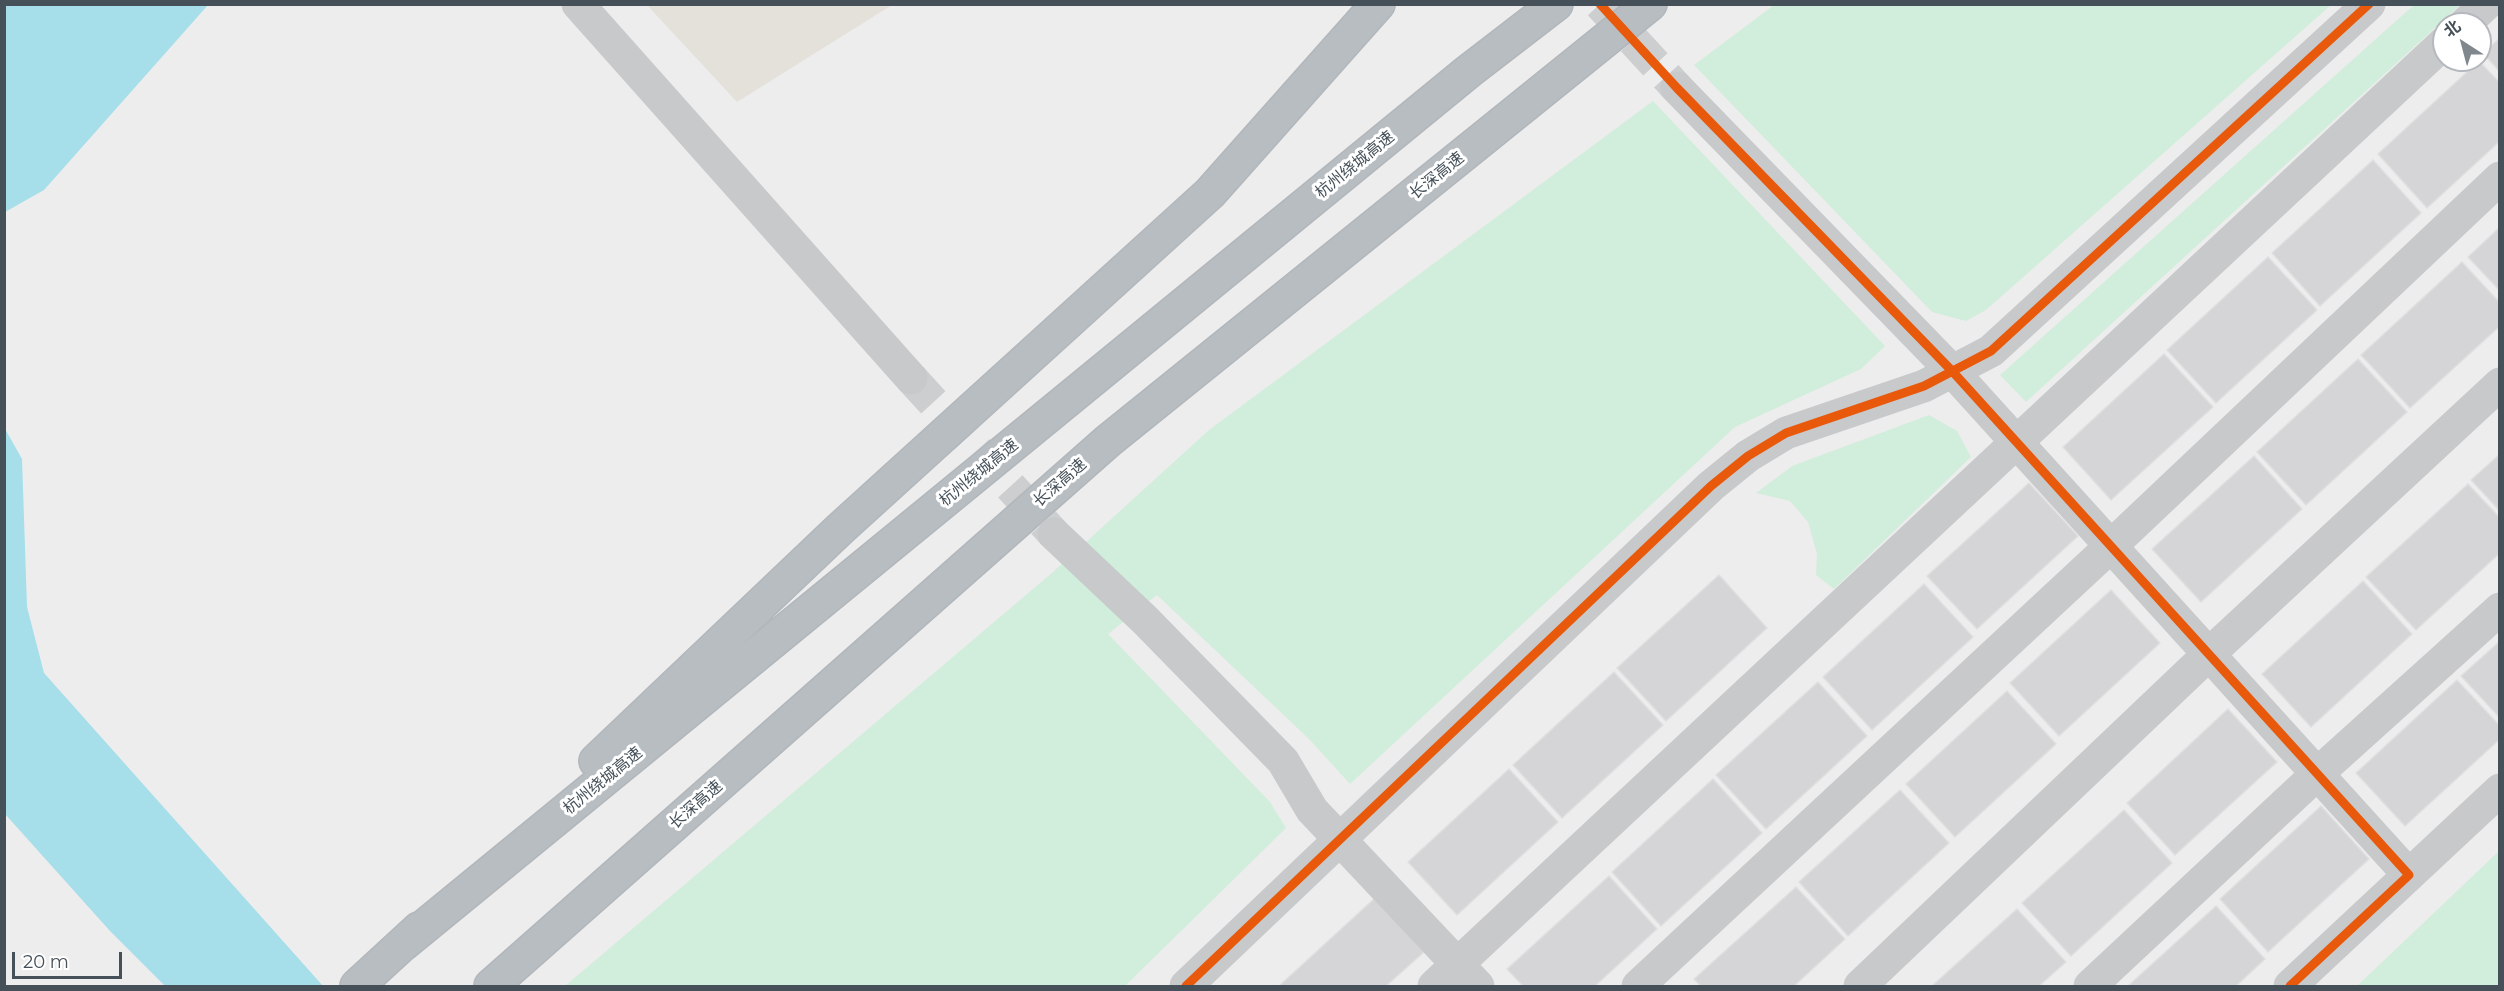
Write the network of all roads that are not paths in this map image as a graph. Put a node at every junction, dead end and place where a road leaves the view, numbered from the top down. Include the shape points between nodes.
1 (578, 4) edge
2 (1378, 4) edge
3 (1557, 4) edge
4 (1650, 4) edge
5 (2368, 4) edge
6 (2432, 54) edge
7 (1677, 88) tunnel mouth
8 (2499, 178) edge
9 (1953, 372) junction
10 (911, 378) tunnel mouth
11 (2499, 384) edge
12 (2016, 441) junction
13 (1054, 534) tunnel mouth
14 (2111, 546) junction
15 (2499, 609) edge
16 (2209, 654) junction
17 (2317, 774) junction
18 (2499, 790) edge
19 (1341, 839) junction
20 (2409, 875) junction
21 (403, 944) junction
22 (1468, 975) edge
23 (357, 987) edge
24 (491, 987) edge
25 (1186, 987) edge
26 (1434, 987) edge
27 (1638, 987) edge
28 (1860, 987) edge
29 (2090, 987) edge
30 (2290, 987) edge

1 - 10 street
2 - 21 highway via 1210,193 840,529
3 - 21 highway, 杭州绕城高速 via 1469,71
4 - 24 highway, 长深高速 via 1108,441
5 - 9 street via 1990,351
6 - 12 street
7 - 9 street
8 - 14 street
9 - 12 street
9 - 19 street via 1924,387 1786,433 1748,456 1711,486
11 - 16 street
12 - 14 street
12 - 22 street
13 - 19 street via 1283,761 1312,810
14 - 16 street
14 - 27 street
15 - 17 street
16 - 17 street
16 - 28 street
17 - 20 street
17 - 29 street
18 - 20 street
19 - 22 street
19 - 25 street
20 - 30 street
21 - 23 highway
22 - 26 street

